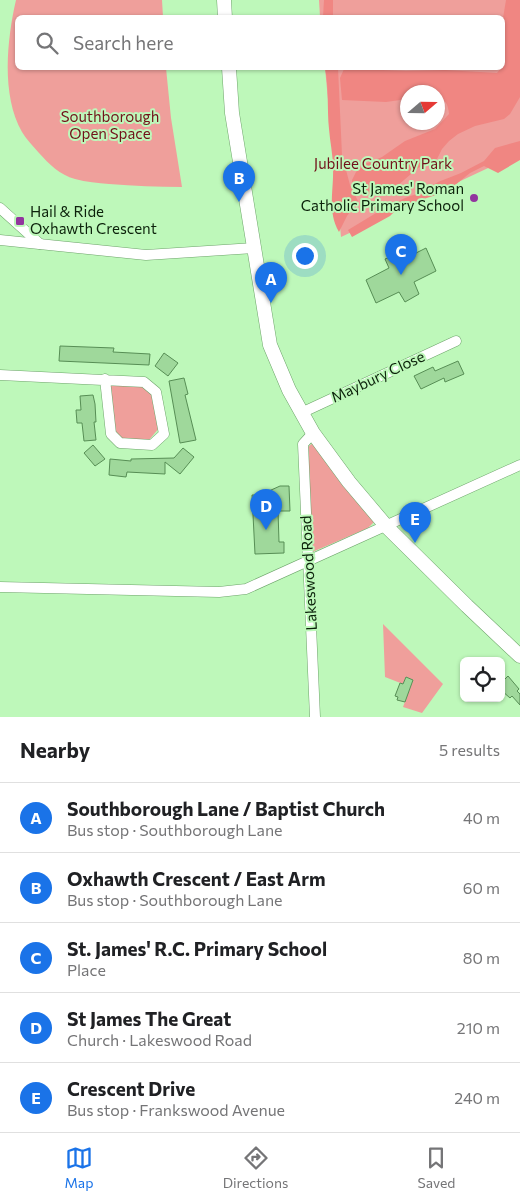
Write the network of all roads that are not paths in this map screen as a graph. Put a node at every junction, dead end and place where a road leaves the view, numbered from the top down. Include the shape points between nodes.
1 (224, 0) edge
2 (225, 15) edge
3 (229, 70) edge
4 (0, 208) edge
5 (0, 240) edge
6 (40, 244) junction
7 (254, 248) junction
8 (456, 341) dead end
9 (0, 375) edge
10 (105, 379) junction
11 (301, 413) junction
12 (313, 433) junction
13 (520, 465) edge
14 (387, 527) junction
15 (308, 561) junction
16 (0, 587) edge
17 (520, 656) edge
18 (315, 717) edge

1 - 2 street
3 - 7 street via 232,113
4 - 6 street
5 - 6 street
6 - 7 street via 146,255
7 - 11 street via 270,345
8 - 11 street, Maybury Close
9 - 10 street
10 - 10 street via 144,382 156,392 164,434 152,445 120,443 111,434
11 - 12 street
12 - 14 street
12 - 15 street, Lakeswood Road via 303,444
13 - 14 street
14 - 15 street
14 - 17 street
15 - 16 street via 246,589 219,592
15 - 18 street, Lakeswood Road

